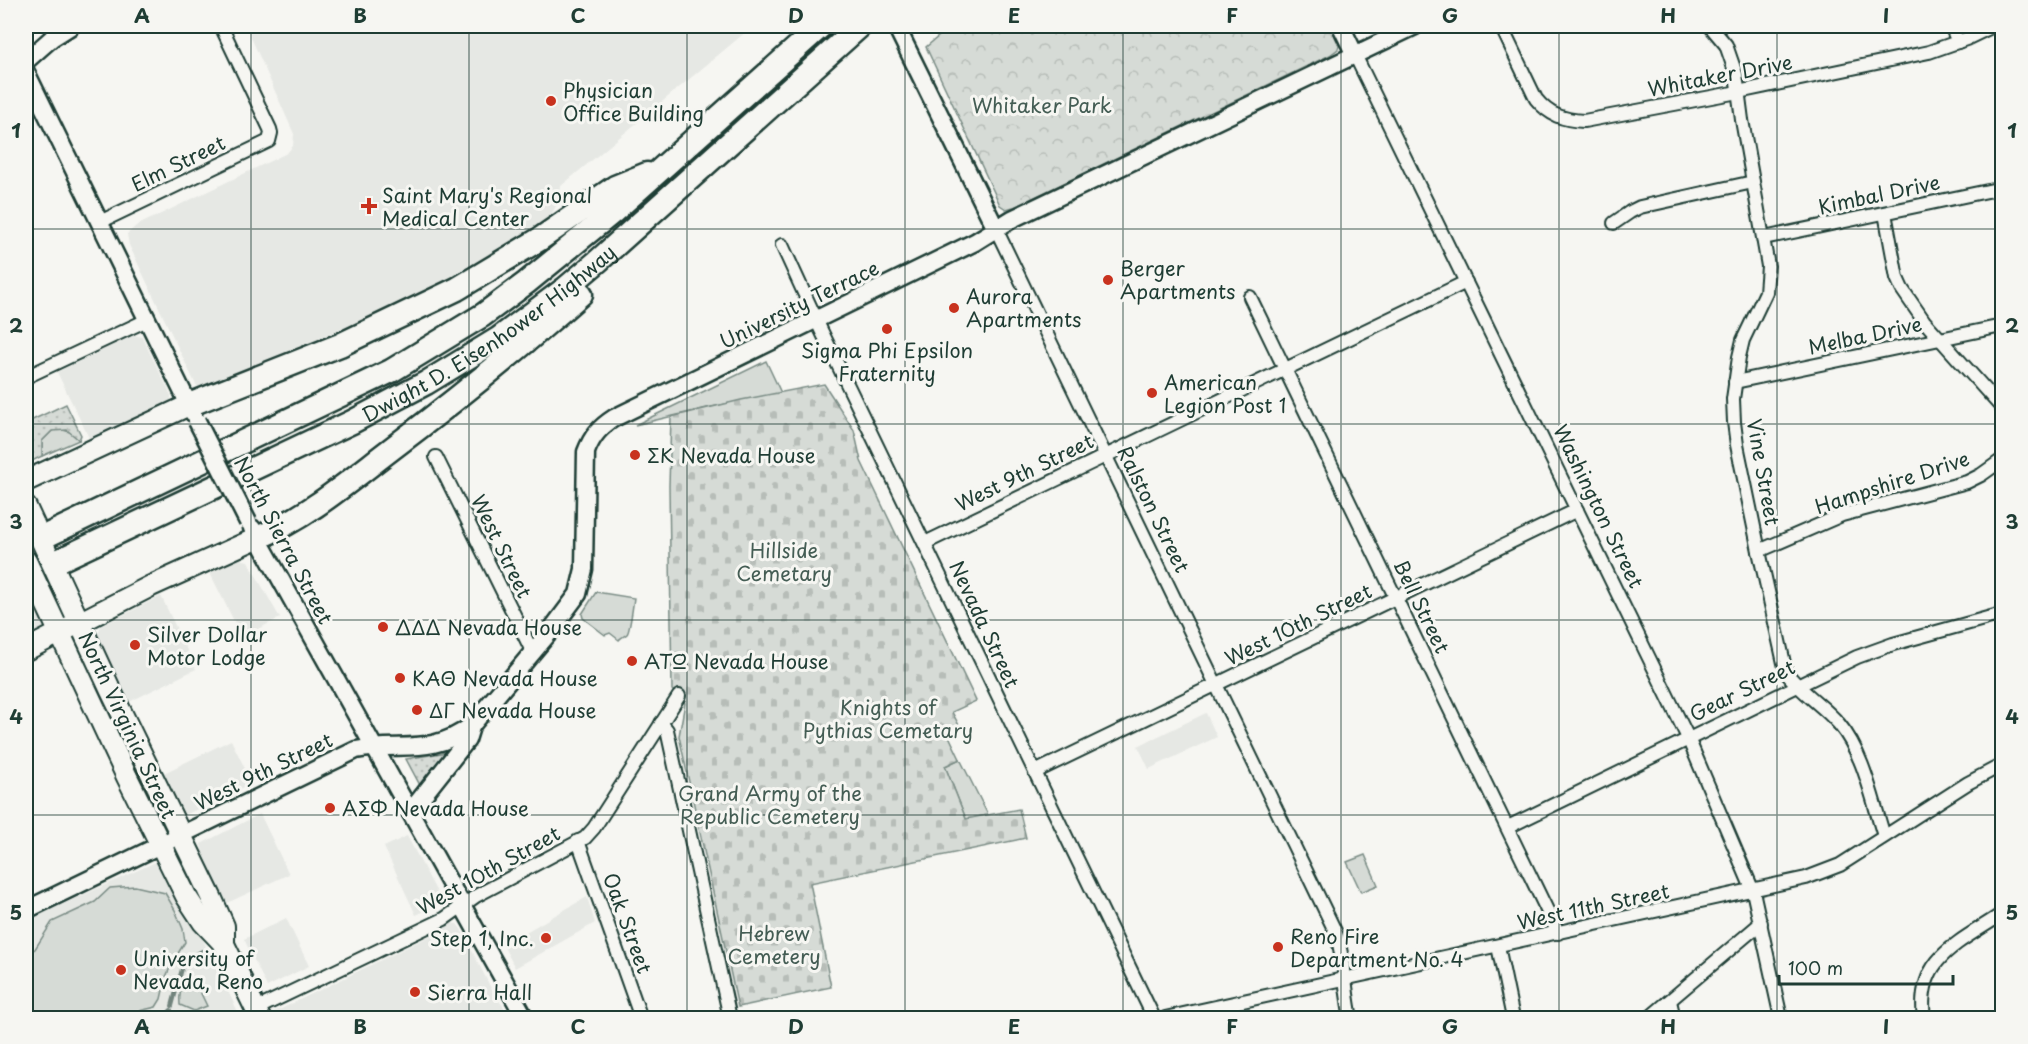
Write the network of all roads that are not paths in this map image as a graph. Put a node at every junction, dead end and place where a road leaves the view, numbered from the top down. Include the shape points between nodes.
1 (71, 26) edge
2 (221, 26) edge
3 (821, 26) edge
4 (860, 26) edge
5 (896, 26) edge
6 (1341, 26) edge
7 (1415, 26) edge
8 (1501, 26) edge
9 (1710, 26) edge
10 (1951, 26) edge
11 (1993, 26) edge
12 (1958, 42) junction
13 (832, 50) junction
14 (1355, 55) junction
15 (26, 61) edge
16 (26, 72) edge
17 (1738, 92) junction
18 (665, 167) junction
19 (1753, 182) junction
20 (2002, 188) edge
21 (1885, 213) junction
22 (100, 222) junction
23 (1614, 223) dead end
24 (996, 229) junction
25 (1764, 238) junction
26 (782, 245) dead end
27 (1466, 282) junction
28 (1250, 297) dead end
29 (817, 319) junction
30 (147, 320) junction
31 (2002, 326) edge
32 (1941, 339) junction
33 (1286, 370) junction
34 (26, 377) edge
35 (1735, 382) junction
36 (2002, 408) edge
37 (193, 413) junction
38 (1105, 456) junction
39 (436, 457) dead end
40 (2002, 460) edge
41 (26, 481) edge
42 (26, 507) edge
43 (1577, 510) junction
44 (253, 530) junction
45 (50, 534) tunnel mouth
46 (925, 543) junction
47 (1759, 551) junction
48 (62, 559) dead end
49 (26, 561) edge
50 (1396, 598) junction
51 (2002, 614) edge
52 (69, 627) junction
53 (26, 650) edge
54 (533, 653) junction
55 (1216, 685) junction
56 (1797, 685) junction
57 (679, 696) dead end
58 (661, 723) junction
59 (471, 726) junction
60 (1688, 738) junction
61 (374, 747) junction
62 (2002, 765) edge
63 (1035, 772) junction
64 (410, 812) junction
65 (1508, 827) junction
66 (1884, 836) junction
67 (171, 839) junction
68 (578, 841) junction
69 (1753, 891) junction
70 (462, 905) junction
71 (26, 910) edge
72 (2002, 914) edge
73 (1761, 923) junction
74 (1558, 933) junction
75 (1498, 946) junction
76 (1344, 980) junction
77 (1670, 1000) junction
78 (258, 1014) edge
79 (1188, 1016) edge
80 (525, 1018) edge
81 (641, 1018) edge
82 (730, 1018) edge
83 (1154, 1018) edge
84 (1165, 1018) edge
85 (1351, 1018) edge
86 (1513, 1018) edge
87 (1649, 1018) edge
88 (1674, 1018) edge
89 (1781, 1018) edge
90 (1924, 1018) edge

1 - 15 street
2 - 22 street, Elm Street via 270,129 269,141
3 - 18 highway, Dwight D. Eisenhower Highway
4 - 13 highway, Dwight D. Eisenhower Highway
5 - 24 street, Ralston Street
6 - 14 street, Washington Street
7 - 14 street, University Terrace
8 - 17 street, Whitaker Drive via 1536,99 1554,116 1568,121 1602,119
9 - 17 street, Vine Street via 1726,45
10 - 12 street
11 - 12 street, Whitaker Drive
12 - 17 street, Whitaker Drive via 1903,58
13 - 44 highway via 728,161 502,364 312,508 274,531
13 - 48 highway, Dwight D. Eisenhower Highway via 598,261 489,345 390,403
14 - 24 street, University Terrace
14 - 27 street, Washington Street
16 - 22 street, North Sierra Street
17 - 19 street, Vine Street
18 - 37 highway via 615,187 540,239 449,293
18 - 45 highway, Dwight D. Eisenhower Highway via 526,283 438,344 391,371
19 - 23 street via 1640,207
19 - 25 street, Vine Street
20 - 21 street, Kimbal Drive
21 - 25 street, Kimbal Drive
21 - 32 street via 1902,290
22 - 30 street, North Sierra Street
24 - 29 street, University Terrace
24 - 38 street, Ralston Street
25 - 35 street, Vine Street via 1769,278 1743,340
26 - 29 street, Nevada Street
27 - 33 street, West 9th Street
27 - 43 street, Washington Street
28 - 33 street, Bell Street
29 - 46 street, Nevada Street
29 - 54 street, University Terrace via 620,414 594,435 586,452 582,582 572,605
30 - 34 street
30 - 37 street, North Sierra Street
31 - 32 street, Melba Drive
32 - 35 street, Melba Drive
32 - 36 street
33 - 38 street, West 9th Street
33 - 50 street, Bell Street
35 - 47 street, Vine Street via 1737,445
37 - 41 main road
37 - 44 street, North Sierra Street, bridge
38 - 46 street, West 9th Street
38 - 55 street, Ralston Street
39 - 54 street, West Street
40 - 47 street, Hampshire Drive via 1967,482 1842,515
42 - 52 main road, North Virginia Street
43 - 50 street, West 10th Street
43 - 60 street, Washington Street
44 - 52 main road via 192,566
44 - 61 street, North Sierra Street
46 - 63 street, Nevada Street
47 - 56 street, Vine Street via 1786,672
49 - 52 main road, North Virginia Street
50 - 55 street, West 10th Street
50 - 65 street, Bell Street
51 - 56 street, Gear Street via 1874,650
52 - 53 main road
52 - 67 main road, North Virginia Street
54 - 59 street, University Terrace
55 - 63 street, West 10th Street
55 - 76 street, Ralston Street via 1336,933 1344,959
56 - 60 street, Gear Street
56 - 66 street, Vine Street via 1827,710 1850,738
57 - 58 street, West 10th Street
58 - 68 street, West 10th Street via 590,833
58 - 82 street via 668,730
59 - 61 street, University Terrace via 457,736 428,745
59 - 64 street via 466,740
60 - 65 street, Gear Street
60 - 69 street, Washington Street
61 - 64 street, North Sierra Street
61 - 67 street, West 9th Street via 351,752
62 - 66 street, West 11th Street
63 - 83 street, Nevada Street
64 - 70 street, North Sierra Street
65 - 74 street, Bell Street
66 - 69 street, West 11th Street via 1823,873
67 - 71 street, West 9th Street
67 - 78 main road, North Virginia Street via 224,926 224,944
68 - 70 street, West 10th Street
68 - 81 street, Oak Street
69 - 73 street, Washington Street
69 - 74 street, West 11th Street
70 - 78 street, West 10th Street via 444,919
70 - 80 street, North Sierra Street
72 - 90 street via 1939,959 1923,988
73 - 77 street
73 - 89 street, Washington Street
74 - 75 street, West 11th Street
75 - 76 street, West 11th Street
75 - 86 street
76 - 79 street, West 11th Street
76 - 85 street, Ralston Street
77 - 87 street
77 - 88 street
79 - 84 street, West 11th Street

